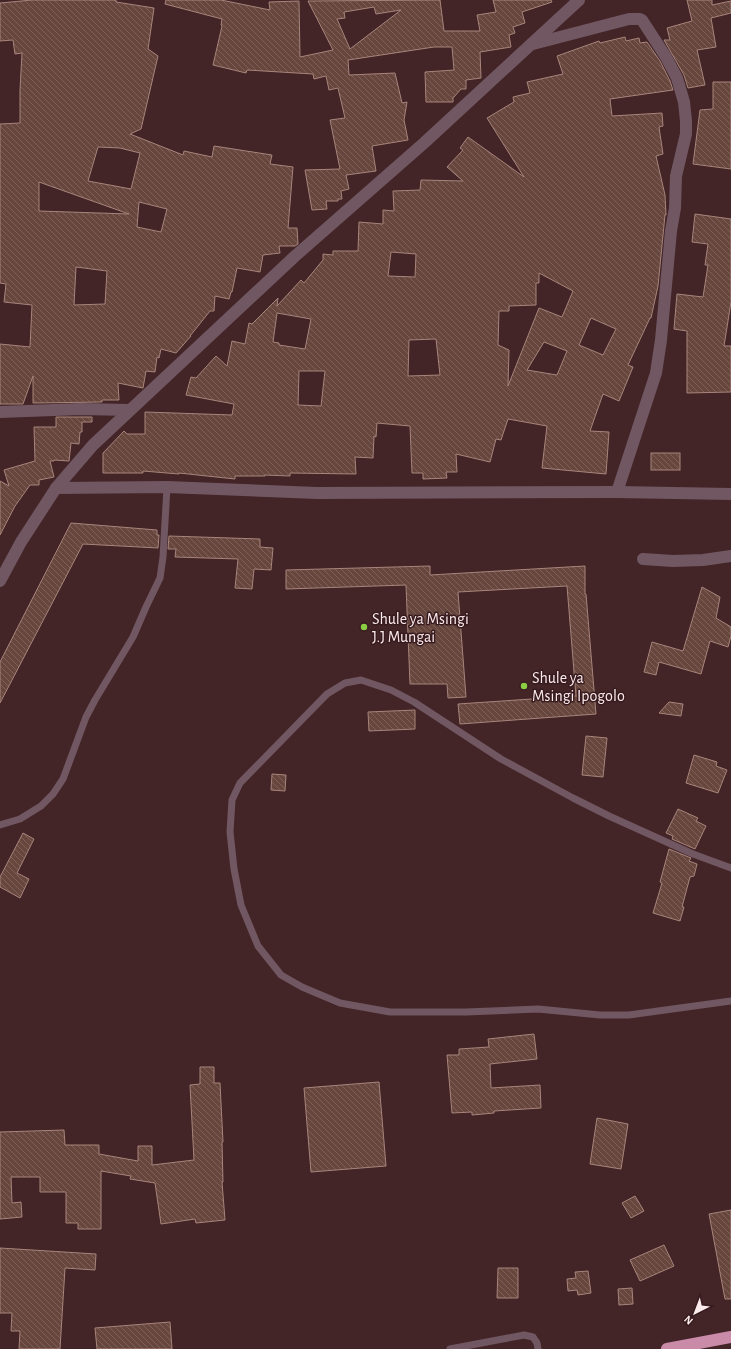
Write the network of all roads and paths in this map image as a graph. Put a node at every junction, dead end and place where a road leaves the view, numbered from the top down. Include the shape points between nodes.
1 (579, 0) edge
2 (530, 45) junction
3 (129, 410) junction
4 (0, 412) edge
5 (167, 487) junction
6 (56, 488) junction
7 (617, 492) junction
8 (731, 494) edge
9 (731, 556) edge
10 (643, 559) dead end
11 (0, 581) edge
12 (0, 825) edge
13 (731, 868) edge
14 (731, 1001) edge
15 (731, 1337) edge
16 (450, 1349) edge
17 (538, 1349) edge
18 (668, 1349) edge

1 - 2 street
2 - 3 street via 424,143 294,257
2 - 7 street via 629,19 640,19 672,68 684,102 686,134 676,176 675,208 656,373
3 - 4 street
3 - 6 street via 93,445
5 - 6 street
5 - 7 street via 317,493
5 - 12 lane via 164,557 160,578 133,637 86,716 63,779 41,806 20,819
6 - 11 street via 20,542
7 - 8 street
9 - 10 street via 703,560
13 - 14 lane via 693,854 573,798 501,759 414,702 391,690 361,680 345,683 327,694 240,783 232,800 230,832 241,905 258,946 281,975 302,987 340,1002 390,1012 538,1009 629,1015
15 - 18 highway
16 - 17 lane via 524,1335 533,1337

